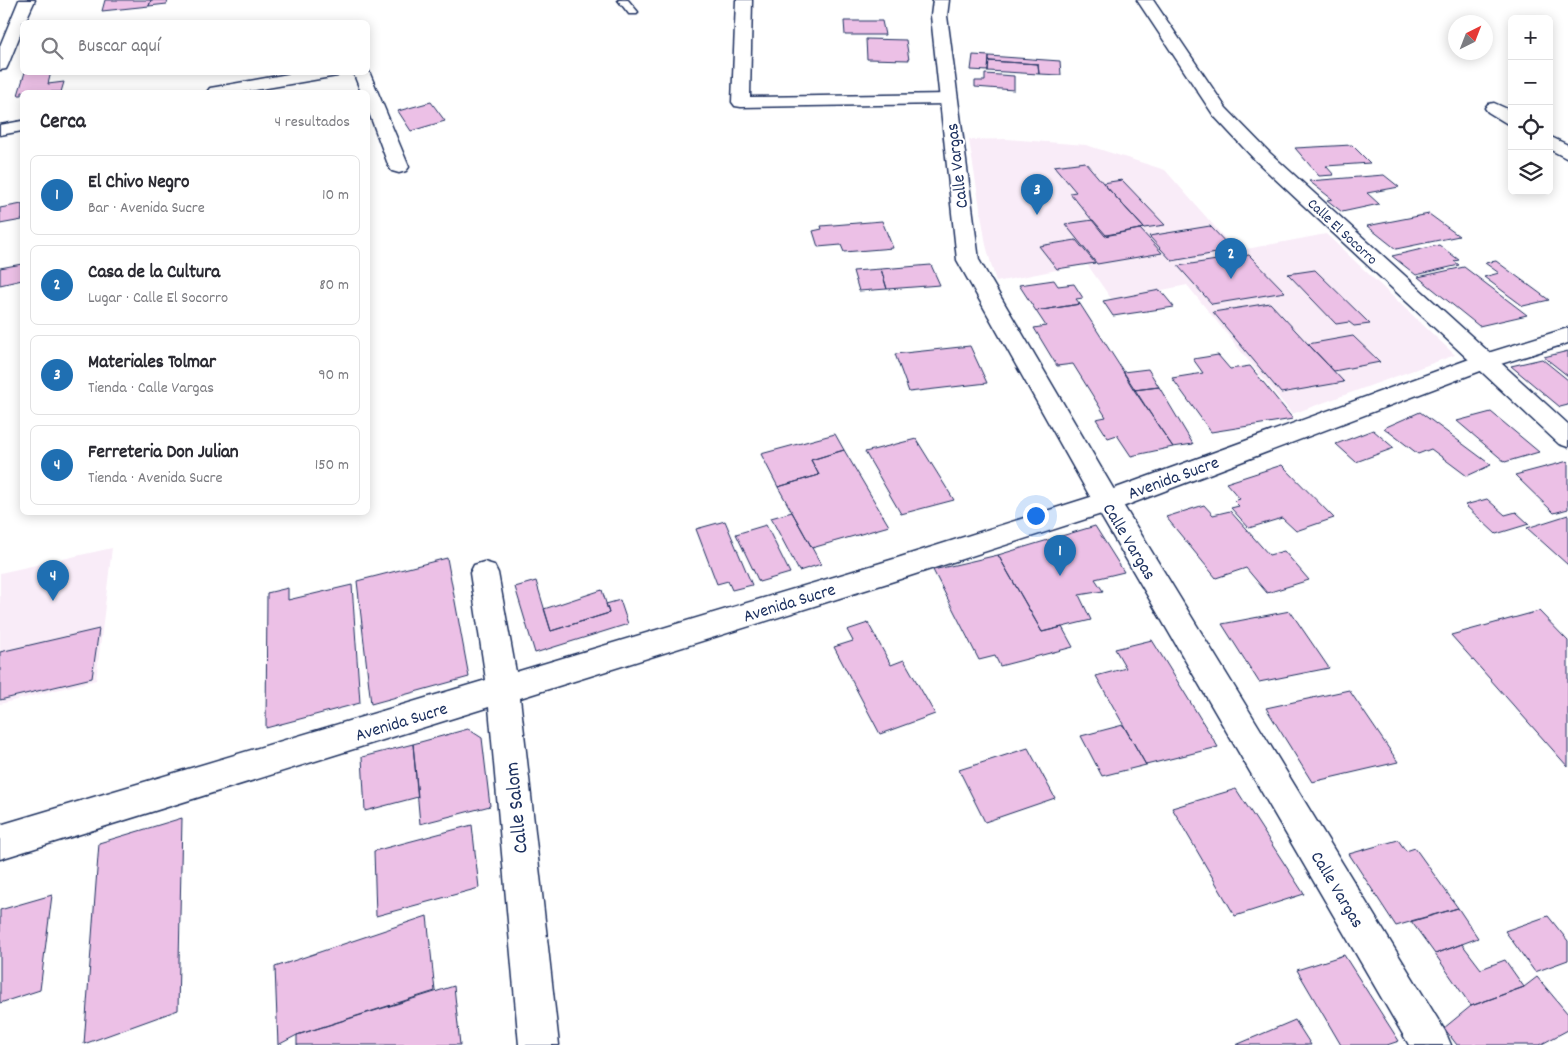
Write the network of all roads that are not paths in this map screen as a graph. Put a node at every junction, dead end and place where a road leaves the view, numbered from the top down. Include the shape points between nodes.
1 (27, 0) edge
2 (623, 0) edge
3 (744, 0) edge
4 (941, 0) edge
5 (1145, 0) edge
6 (634, 12) dead end
7 (0, 65) edge
8 (315, 75) edge
9 (362, 75) edge
10 (228, 90) edge
11 (368, 90) edge
12 (370, 95) edge
13 (948, 99) junction
14 (1494, 108) dead end
15 (1508, 117) edge
16 (20, 126) edge
17 (0, 130) edge
18 (1553, 144) edge
19 (1568, 153) edge
20 (398, 167) dead end
21 (1568, 335) edge
22 (1483, 362) junction
23 (1568, 438) edge
24 (1107, 502) junction
25 (484, 573) dead end
26 (503, 690) junction
27 (0, 842) edge
28 (539, 1045) edge
29 (1432, 1045) edge

1 - 7 street
2 - 6 lane
3 - 13 street via 741,102
4 - 13 street, Calle Vargas via 939,16
5 - 22 street, Calle El Socorro via 1220,112 1263,157
8 - 10 street
9 - 11 street
12 - 20 street
13 - 24 street, Calle Vargas via 968,260
14 - 15 street
16 - 17 street
18 - 19 street
21 - 22 street, Avenida Sucre
22 - 23 street, Calle El Socorro
22 - 24 street, Avenida Sucre
24 - 26 street, Avenida Sucre
24 - 29 street, Calle Vargas
25 - 26 street, Calle Salom
26 - 27 street, Avenida Sucre
26 - 28 street, Calle Salom

